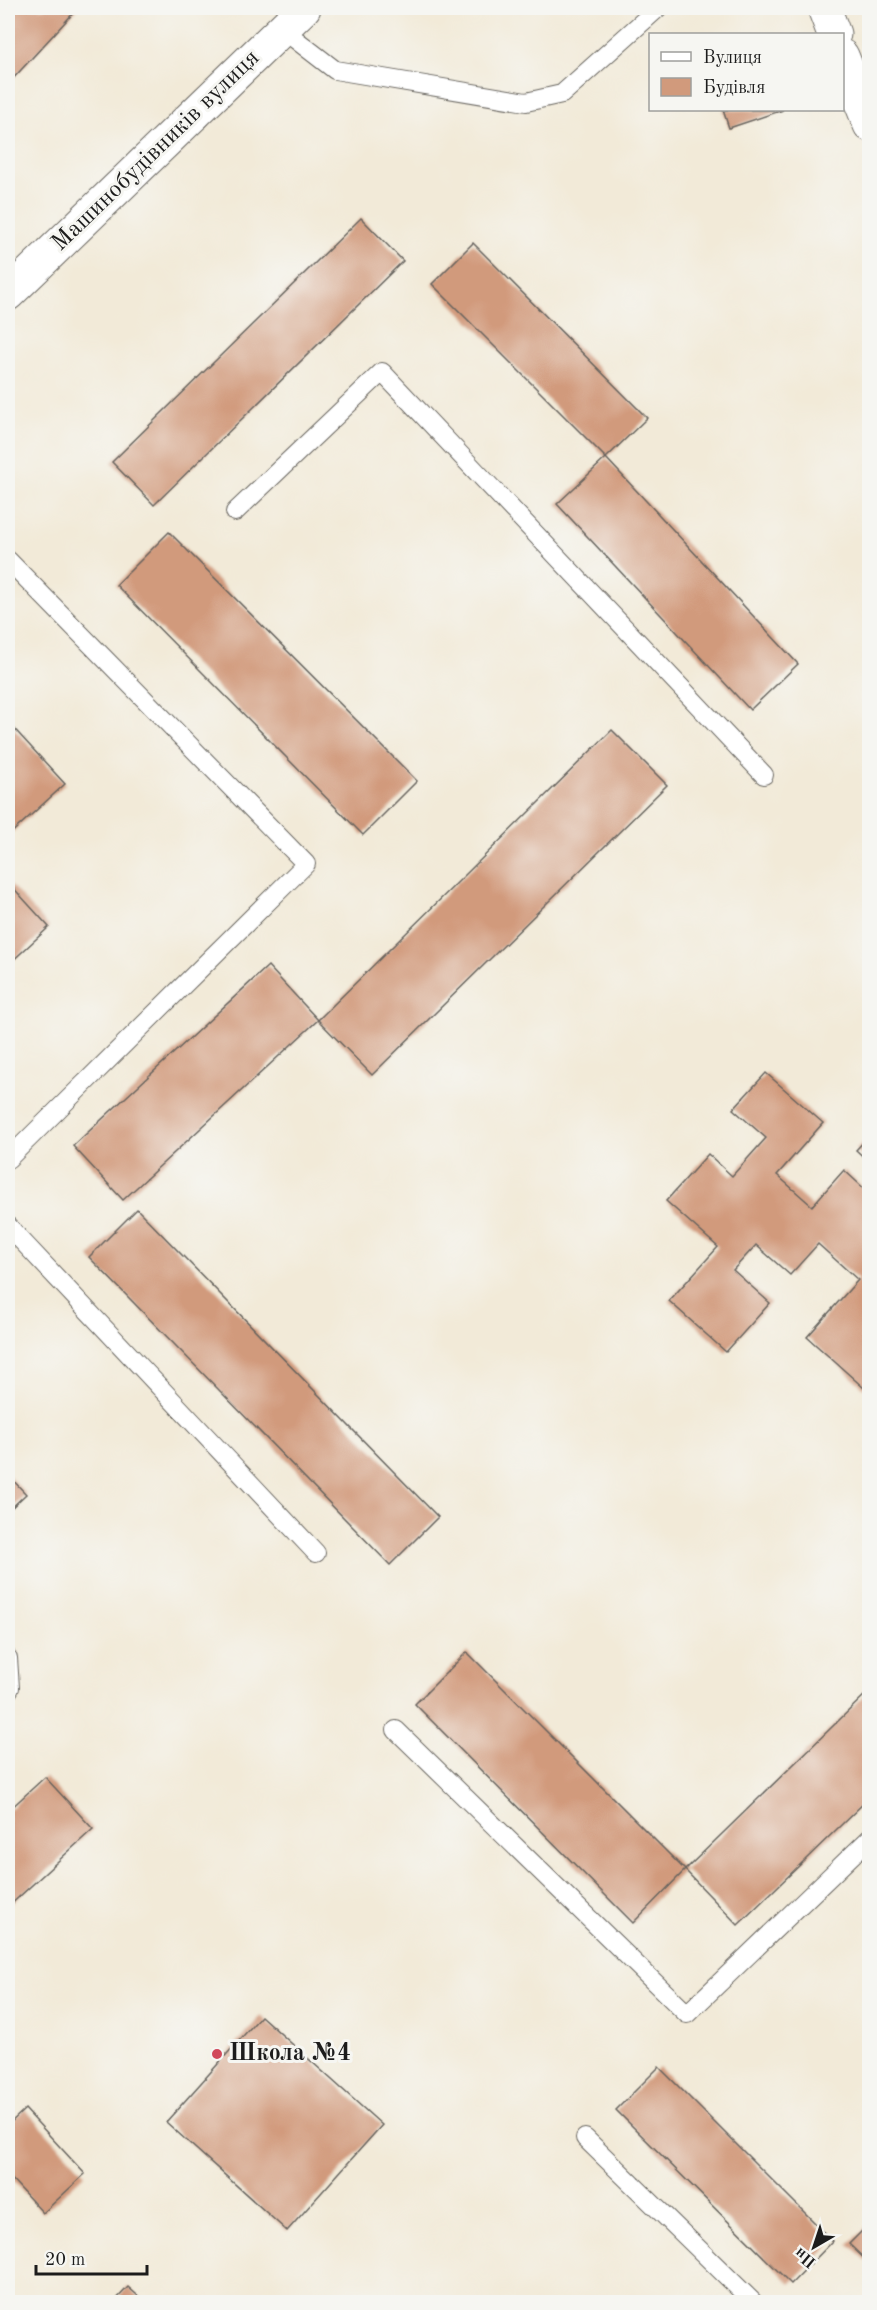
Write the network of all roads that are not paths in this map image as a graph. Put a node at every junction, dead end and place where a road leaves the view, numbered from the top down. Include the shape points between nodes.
1 (658, 8) edge
2 (824, 8) edge
3 (293, 18) edge
4 (834, 33) edge
5 (844, 59) edge
6 (870, 125) edge
7 (8, 294) edge
8 (235, 512) dead end
9 (8, 560) edge
10 (765, 775) dead end
11 (8, 1160) edge
12 (8, 1226) edge
13 (316, 1553) dead end
14 (8, 1658) edge
15 (8, 1692) edge
16 (396, 1730) dead end
17 (870, 1838) edge
18 (585, 2138) dead end
19 (753, 2302) edge

1 - 3 lane via 562,94 526,102 335,70
2 - 4 street
3 - 7 street, Машинобудівників вулиця
5 - 6 street
8 - 10 lane via 382,372
9 - 11 lane via 306,864
12 - 13 lane
14 - 15 lane
16 - 17 lane via 687,2014
18 - 19 lane

